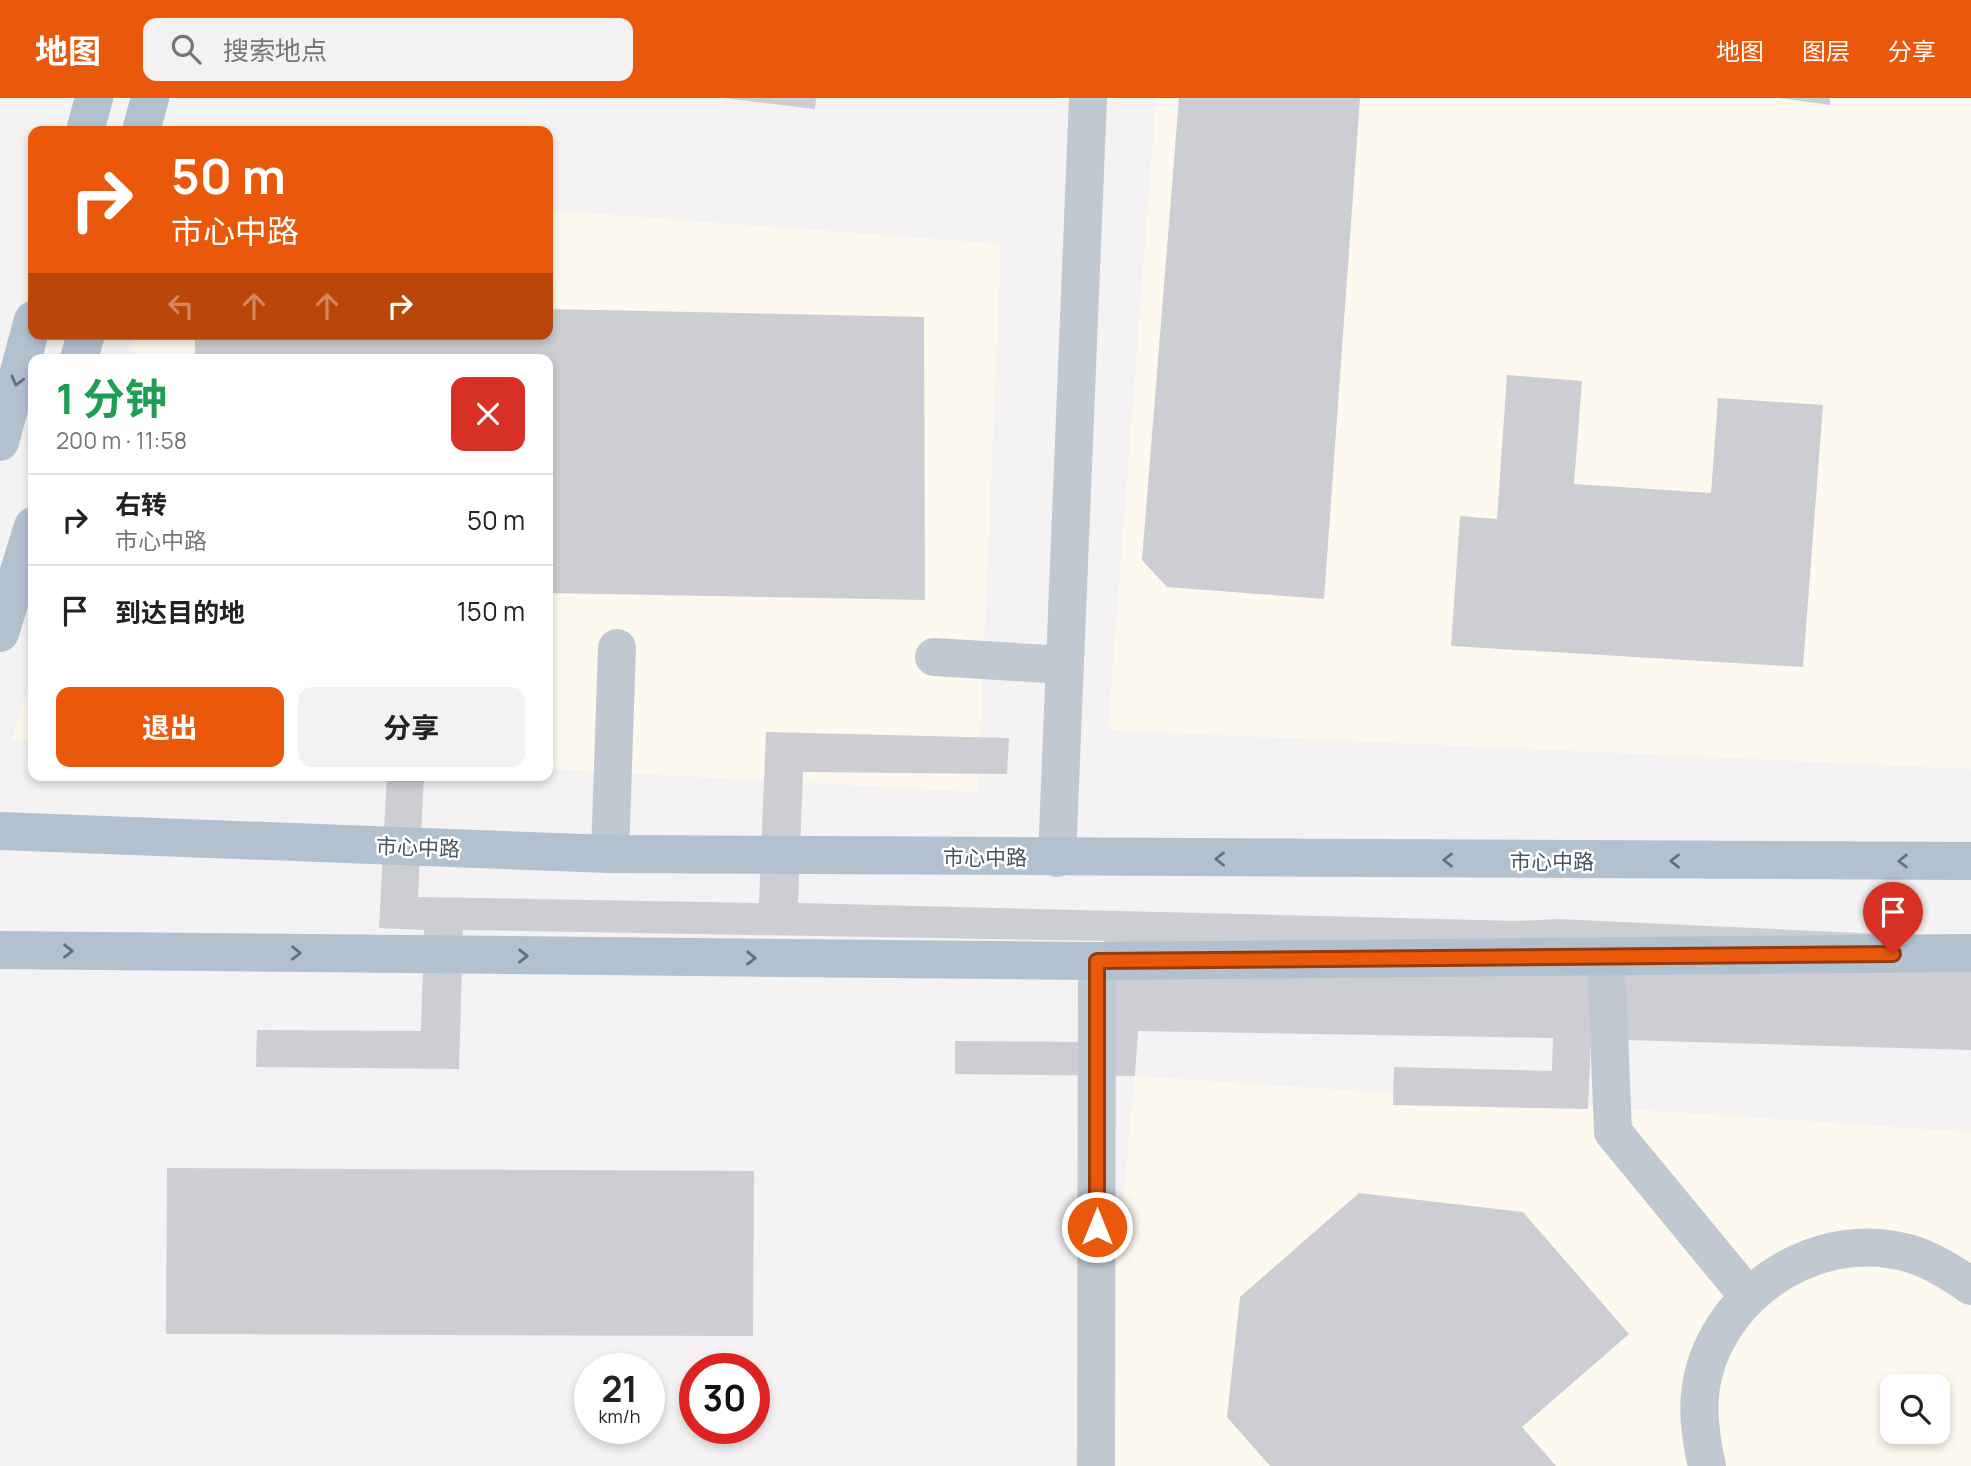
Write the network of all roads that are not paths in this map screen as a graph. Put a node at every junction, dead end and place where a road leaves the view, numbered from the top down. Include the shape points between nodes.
1 (94, 98) edge
2 (150, 98) edge
3 (1088, 98) edge
4 (86, 126) edge
5 (142, 126) edge
6 (28, 338) edge
7 (0, 442) edge
8 (28, 566) edge
9 (24, 598) edge
10 (0, 633) edge
11 (617, 648) dead end
12 (934, 657) dead end
13 (1065, 665) junction
14 (0, 831) edge
15 (610, 854) junction
16 (1057, 858) junction
17 (1971, 861) edge
18 (0, 950) edge
19 (1971, 953) edge
20 (1606, 958) junction
21 (1097, 961) junction
22 (1971, 1286) edge
23 (1748, 1296) junction
24 (1097, 1466) edge
25 (1707, 1466) edge

1 - 4 main road
2 - 5 main road
3 - 13 street
6 -> 7 main road
8 - 9 main road
9 - 10 main road
11 - 15 street
12 - 13 street
13 - 16 street
14 - 15 main road, 市心中路
15 - 16 main road, 市心中路
17 -> 16 main road, 市心中路
18 -> 21 main road
19 - 20 main road
20 - 21 main road
20 - 23 street via 1613,1132
21 - 24 street
22 - 23 street via 1918,1256 1857,1248 1798,1262
23 - 25 street via 1728,1320 1703,1376 1700,1427

